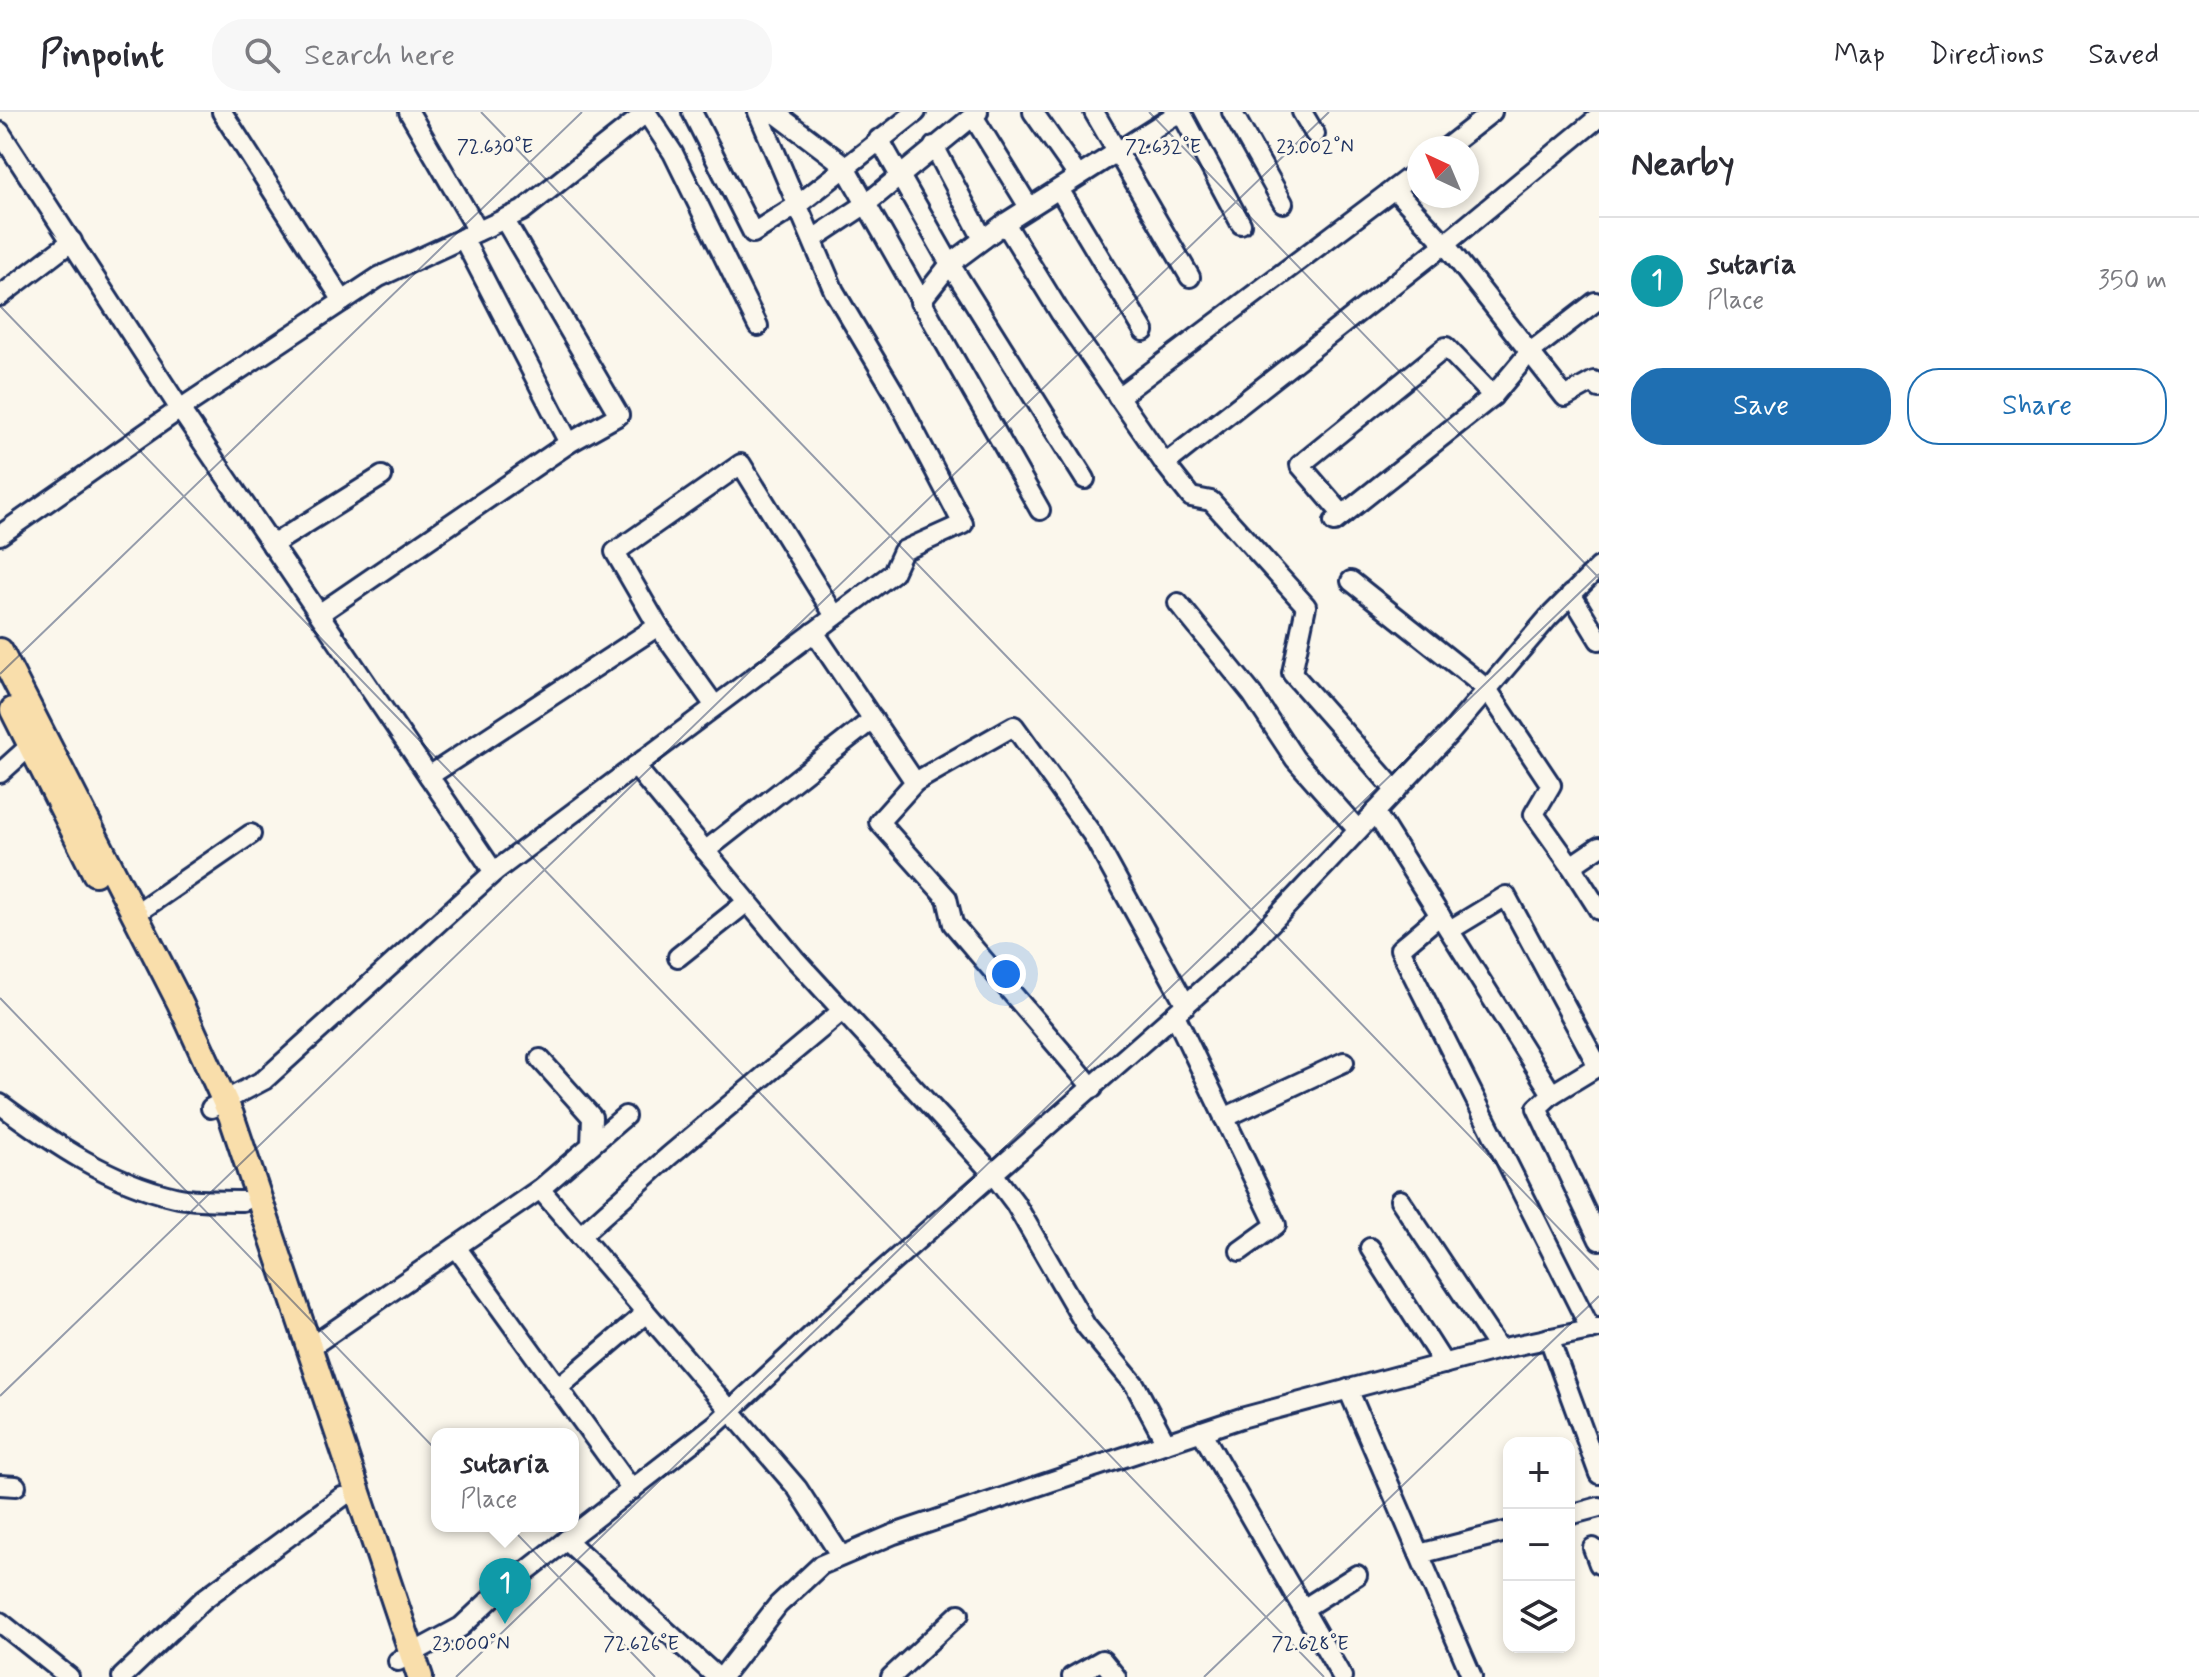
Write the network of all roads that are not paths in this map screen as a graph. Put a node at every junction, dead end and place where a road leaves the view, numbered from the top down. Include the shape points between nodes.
1 (222, 112) edge
2 (409, 112) edge
3 (646, 112) edge
4 (692, 112) edge
5 (758, 112) edge
6 (774, 112) edge
7 (1033, 112) edge
8 (1094, 112) edge
9 (1180, 112) edge
10 (1232, 112) edge
11 (1302, 112) edge
12 (1492, 112) edge
13 (906, 114) edge
14 (976, 114) edge
15 (1599, 117) edge
16 (0, 132) edge
17 (1315, 134) dead end
18 (1461, 136) edge
19 (879, 139) junction
20 (934, 146) junction
21 (1115, 153) junction
22 (844, 165) junction
23 (899, 174) junction
24 (1078, 176) junction
25 (1407, 179) edge
26 (1059, 189) junction
27 (1394, 189) junction
28 (1283, 203) dead end
29 (799, 204) junction
30 (866, 204) junction
31 (1029, 207) junction
32 (504, 219) junction
33 (1005, 223) junction
34 (1241, 224) dead end
35 (471, 235) junction
36 (813, 239) junction
37 (983, 239) junction
38 (72, 241) junction
39 (1445, 244) junction
40 (950, 264) junction
41 (1190, 277) dead end
42 (0, 296) edge
43 (343, 301) junction
44 (920, 302) junction
45 (1595, 302) dead end
46 (758, 326) dead end
47 (1144, 331) dead end
48 (1529, 353) junction
49 (1597, 382) edge
50 (1493, 396) junction
51 (1118, 397) junction
52 (180, 409) junction
53 (569, 443) junction
54 (1165, 464) junction
55 (382, 476) dead end
56 (1085, 479) dead end
57 (1040, 510) dead end
58 (0, 535) edge
59 (272, 545) junction
60 (1599, 567) edge
61 (1351, 581) dead end
62 (1571, 594) junction
63 (1178, 603) dead end
64 (319, 614) junction
65 (835, 616) junction
66 (658, 626) junction
67 (814, 632) junction
68 (1599, 640) edge
69 (0, 651) edge
70 (0, 685) edge
71 (1487, 689) junction
72 (715, 706) junction
73 (873, 719) junction
74 (30, 746) junction
75 (635, 766) junction
76 (0, 773) edge
77 (429, 776) junction
78 (915, 782) junction
79 (1396, 791) junction
80 (1375, 812) junction
81 (1358, 830) junction
82 (251, 834) dead end
83 (1599, 847) edge
84 (705, 851) junction
85 (1571, 866) junction
86 (494, 872) junction
87 (747, 902) junction
88 (1599, 910) edge
89 (135, 914) junction
90 (1445, 923) junction
91 (678, 957) dead end
92 (1181, 1010) junction
93 (842, 1011) junction
94 (540, 1059) dead end
95 (1344, 1062) dead end
96 (1093, 1088) junction
97 (1552, 1094) junction
98 (0, 1104) edge
99 (218, 1105) junction
100 (625, 1116) dead end
101 (1224, 1118) junction
102 (591, 1145) junction
103 (994, 1175) junction
104 (540, 1189) junction
105 (251, 1199) junction
106 (1400, 1200) dead end
107 (580, 1236) junction
108 (1599, 1240) edge
109 (456, 1247) junction
110 (1370, 1248) dead end
111 (1240, 1251) dead end
112 (645, 1314) junction
113 (1595, 1329) edge
114 (1549, 1338) junction
115 (309, 1348) junction
116 (1499, 1349) junction
117 (1444, 1364) junction
118 (558, 1388) junction
119 (1348, 1389) junction
120 (728, 1412) junction
121 (1201, 1431) junction
122 (1166, 1443) junction
123 (1599, 1474) edge
124 (632, 1490) junction
125 (342, 1497) junction
126 (1599, 1507) edge
127 (1575, 1513) edge
128 (579, 1530) edge
129 (577, 1532) edge
130 (1503, 1533) edge
131 (566, 1540) junction
132 (1419, 1554) junction
133 (841, 1556) junction
134 (1357, 1575) dead end
135 (1303, 1609) junction
136 (959, 1614) dead end
137 (0, 1622) edge
138 (408, 1668) edge
139 (69, 1677) edge
140 (122, 1677) edge
141 (720, 1677) edge
142 (891, 1677) edge
143 (1072, 1677) edge
144 (1116, 1677) edge
145 (1342, 1677) edge
146 (1472, 1677) edge

1 - 43 street
2 - 35 street
3 - 32 street via 522,211
3 - 46 street via 673,153
4 - 29 street via 753,233
5 - 29 street
6 - 22 street
7 - 24 street
8 - 21 street
9 - 21 street
9 - 34 street
10 - 28 street
11 - 17 street
12 - 18 street
13 - 19 street
14 - 20 street
14 - 31 street
15 - 39 street
16 - 38 street
19 - 22 street
19 - 23 street
20 - 23 street
20 - 37 street
21 - 24 street
21 - 41 street
22 - 29 street
22 - 30 street
23 - 30 street
23 - 40 street
24 - 26 street
25 - 27 street
26 - 31 street
26 - 47 street
27 - 39 street
27 - 51 street
29 - 36 street
30 - 36 street
30 - 44 street
31 - 33 street
32 - 35 street
32 - 53 street via 619,415
33 - 37 street
33 - 51 street
35 - 43 street via 379,277
35 - 53 street
36 - 65 street via 834,291 963,524 903,551 893,573
37 - 40 street
38 - 42 street
38 - 52 street
39 - 48 street
39 - 54 street
40 - 44 street
40 - 56 street
43 - 52 street
44 - 57 street
45 - 48 street
48 - 49 street via 1565,397
48 - 50 street
50 - 50 street via 1338,519 1300,465 1446,347
51 - 54 street
52 - 58 street
52 - 59 street
53 - 64 street
54 - 79 street via 1191,497 1211,501 1306,606 1292,673
55 - 59 street
59 - 64 street
60 - 62 street
61 - 71 street
62 - 68 street
62 - 71 street
63 - 81 street via 1252,694 1295,759
64 - 77 street
65 - 66 street via 741,464 615,552
65 - 67 street
66 - 72 street
66 - 77 street
67 - 72 street
67 - 73 street
69 - 89 main road
70 - 74 main road
71 - 79 street
71 - 85 street via 1551,785 1534,814
72 - 75 street
73 - 78 street
73 - 84 street
74 - 76 street
74 - 99 main road
75 - 84 street
75 - 86 street
77 - 86 street
78 - 92 street via 1014,726 1092,834
78 - 96 street via 879,822 947,898 953,924
79 - 80 street
80 - 81 street
80 - 90 street
81 - 92 street via 1232,964
82 - 89 street
83 - 85 street
84 - 87 street
85 - 88 street
86 - 99 street via 264,1080
87 - 91 street
87 - 93 street
89 - 99 main road
90 - 97 street
90 - 97 street via 1506,896 1598,1066
90 - 113 street via 1400,949
92 - 96 street
92 - 101 street
93 - 103 street
93 - 107 street
94 - 102 street via 592,1117
95 - 101 street
96 - 103 street
97 - 108 street via 1537,1108
98 - 105 street via 113,1178 177,1198
99 - 105 main road
100 - 102 street
101 - 111 street via 1276,1225
102 - 104 street
103 - 120 street
103 - 122 street via 1086,1326 1135,1385
104 - 107 street
104 - 109 street
105 - 115 main road
105 - 125 main road
106 - 116 street
107 - 112 street
109 - 115 street
109 - 118 street
110 - 117 street
112 - 118 street
112 - 120 street
113 - 114 street
114 - 116 street
114 - 123 street
115 - 138 main road
116 - 117 street
117 - 119 street
118 - 124 street
119 - 121 street
119 - 132 street
120 - 124 street
120 - 133 street via 797,1488
121 - 122 street
121 - 135 street
122 - 133 street
124 - 128 street
125 - 138 main road
125 - 140 street via 204,1599
126 - 127 street
129 - 131 street
130 - 132 street
131 - 138 street
131 - 141 street
132 - 146 street
133 - 141 street via 821,1565 778,1605
134 - 135 street
135 - 145 street
136 - 142 street
137 - 139 street
143 - 144 street via 1102,1660

